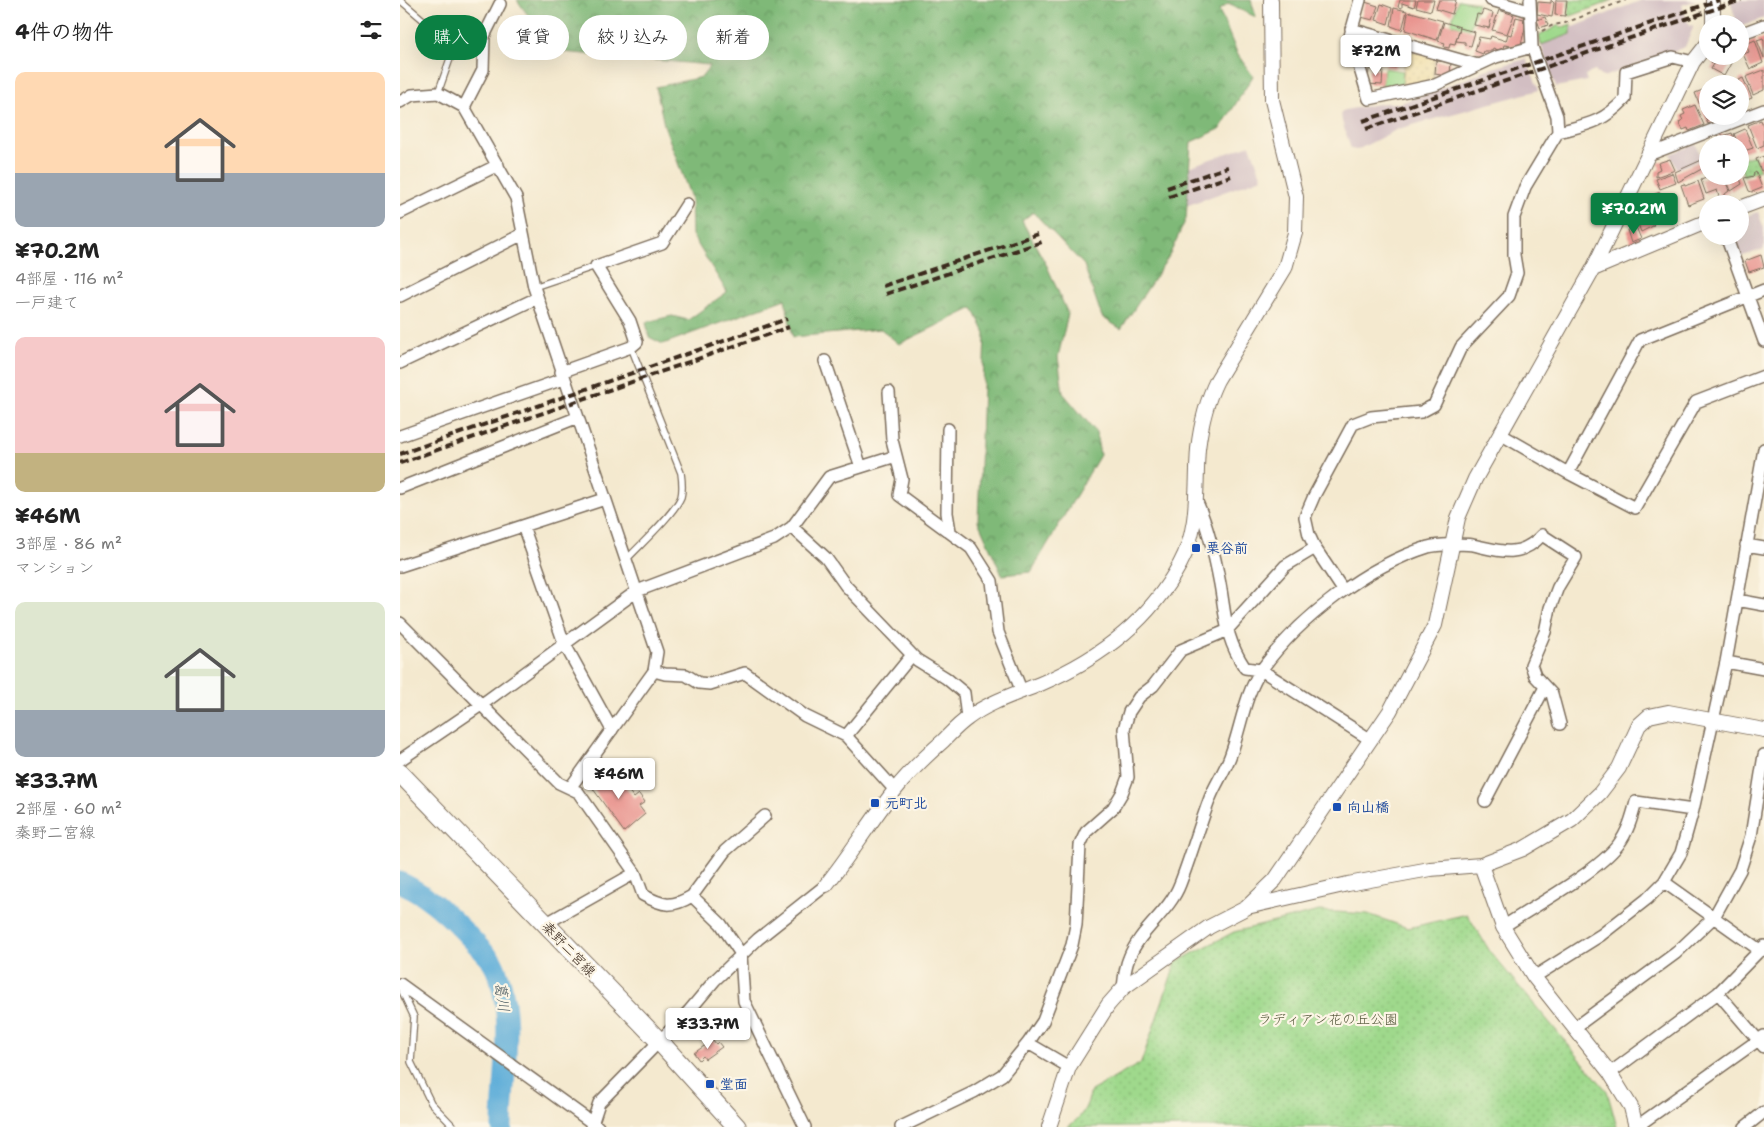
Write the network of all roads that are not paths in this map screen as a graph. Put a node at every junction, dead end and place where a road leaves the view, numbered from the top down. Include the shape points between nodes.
1 (400, 0) edge
2 (1271, 0) edge
3 (1360, 0) edge
4 (1491, 0) edge
5 (1713, 0) edge
6 (500, 4) dead end
7 (1530, 6) edge
8 (1713, 15) edge
9 (1764, 25) edge
10 (1351, 29) junction
11 (1749, 31) edge
12 (1532, 41) junction
13 (1699, 54) edge
14 (1693, 62) junction
15 (1478, 65) junction
16 (438, 92) junction
17 (400, 102) edge
18 (464, 107) junction
19 (1764, 110) edge
20 (1558, 132) junction
21 (1648, 155) junction
22 (498, 165) junction
23 (1764, 199) edge
24 (687, 204) dead end
25 (1749, 205) edge
26 (400, 213) edge
27 (1699, 225) edge
28 (523, 234) junction
29 (1729, 245) edge
30 (596, 266) junction
31 (1593, 269) junction
32 (1764, 290) edge
33 (536, 292) junction
34 (400, 296) edge
35 (1748, 297) junction
36 (1764, 341) edge
37 (632, 347) junction
38 (824, 361) dead end
39 (400, 363) edge
40 (562, 375) junction
41 (1764, 376) edge
42 (889, 392) dead end
43 (576, 418) junction
44 (948, 429) dead end
45 (1500, 434) junction
46 (400, 436) edge
47 (1764, 454) edge
48 (896, 456) junction
49 (862, 467) junction
50 (1568, 473) junction
51 (1761, 477) edge
52 (400, 488) edge
53 (605, 499) junction
54 (1197, 502) junction
55 (523, 526) junction
56 (792, 527) junction
57 (950, 531) junction
58 (1746, 545) junction
59 (1453, 546) junction
60 (1315, 548) junction
61 (1764, 548) edge
62 (626, 560) junction
63 (400, 566) edge
64 (1343, 590) junction
65 (637, 591) junction
66 (1737, 600) junction
67 (1764, 605) edge
68 (400, 622) edge
69 (1226, 630) junction
70 (564, 643) junction
71 (912, 655) junction
72 (1726, 662) junction
73 (1764, 669) edge
74 (1262, 670) junction
75 (654, 671) junction
76 (1545, 687) junction
77 (1022, 692) junction
78 (481, 705) junction
79 (967, 718) junction
80 (1713, 721) junction
81 (1560, 724) dead end
82 (612, 730) junction
83 (1764, 730) edge
84 (846, 736) junction
85 (1371, 740) junction
86 (1764, 755) edge
87 (400, 760) edge
88 (400, 773) edge
89 (570, 788) junction
90 (895, 790) junction
91 (1485, 801) dead end
92 (1693, 810) junction
93 (765, 816) dead end
94 (1481, 864) junction
95 (635, 873) junction
96 (1664, 882) junction
97 (826, 884) joint
98 (692, 896) junction
99 (1246, 908) junction
100 (1714, 917) junction
101 (545, 924) junction
102 (1503, 927) junction
103 (1762, 949) edge
104 (741, 954) junction
105 (1534, 977) junction
106 (400, 985) edge
107 (1123, 988) junction
108 (1718, 993) junction
109 (1574, 1028) junction
110 (1762, 1041) edge
111 (660, 1042) junction
112 (1028, 1043) junction
113 (1069, 1067) junction
114 (1610, 1073) junction
115 (1764, 1112) edge
116 (594, 1126) edge
117 (454, 1127) edge
118 (737, 1127) edge
119 (804, 1127) edge
120 (901, 1127) edge
121 (1049, 1127) edge
122 (1636, 1127) edge
123 (1745, 1127) edge

1 - 16 lane via 449,42 452,53
2 - 54 street via 1272,100 1294,188 1295,233 1285,268 1209,397 1198,449
3 - 10 street
4 - 7 street
5 - 8 street
6 - 18 street via 484,36 483,70
7 - 12 street
9 - 11 street
10 - 15 street
10 - 15 street via 1350,36 1368,99 1435,85
12 - 15 street
12 - 20 street via 1557,116
13 - 14 street
14 - 20 street via 1673,57 1626,72 1625,99 1612,113 1598,122
14 - 21 street
16 - 17 street via 412,95
16 - 18 street
18 - 22 street
19 - 21 street
20 - 60 street via 1526,187 1514,217 1517,273 1509,296 1461,347 1434,405 1421,412 1372,417 1353,424 1305,517
21 - 31 street
22 - 26 street
22 - 28 street via 516,198
23 - 25 street
24 - 30 street via 662,243
27 - 31 street
28 - 33 street
28 - 34 street
29 - 35 street
30 - 33 lane
30 - 37 street via 630,321 637,342
31 - 45 street
32 - 35 street
33 - 39 street
33 - 40 street
35 - 36 street
35 - 50 street via 1640,340
37 - 40 street
37 - 62 lane via 681,473 682,489 680,498 668,515
38 - 49 street
40 - 43 street
40 - 46 street
41 - 50 street via 1696,402 1635,508
42 - 48 street
43 - 52 street
43 - 53 street
44 - 57 street via 947,513
45 - 50 street
45 - 59 street via 1475,478 1462,510
47 - 51 street
48 - 49 street
48 - 57 street via 902,478 899,495
49 - 56 street via 829,477
51 - 58 street
53 - 55 street
53 - 62 street
54 - 69 street via 1220,583
54 - 77 street via 1190,543 1168,585 1147,612 1132,628 1091,658
55 - 63 street
55 - 70 street
56 - 65 street via 774,539
56 - 71 street via 826,558 846,586
57 - 77 street via 972,548 992,581 998,632
58 - 61 street
58 - 66 street
59 - 64 street via 1429,547
59 - 76 street via 1470,544 1505,553 1533,545 1542,535 1576,557 1558,588 1531,665 1535,676
59 - 85 street via 1435,625
60 - 64 street
60 - 69 street via 1285,566
62 - 65 street
64 - 74 street via 1305,621
65 - 70 street
65 - 75 street via 657,652
66 - 67 street
66 - 72 street
68 - 78 street
69 - 74 street via 1245,668
69 - 112 street via 1181,650 1129,712 1124,729 1128,777 1113,808 1086,832 1080,845 1072,945 1043,1021
70 - 78 street
70 - 82 street
71 - 79 street via 964,694
71 - 84 street
72 - 73 street
72 - 80 street
74 - 85 street
74 - 107 street via 1248,698 1230,757 1211,796 1180,884 1172,902 1141,938 1129,958
75 - 82 street
75 - 84 street via 686,675 699,683 710,684 745,673 804,716
76 - 81 street via 1552,694
76 - 91 street
77 - 79 street
78 - 87 street
78 - 89 street via 559,783
79 - 90 street
80 - 83 street
80 - 92 street
80 - 94 street via 1668,712 1649,716 1639,725 1614,774 1600,793 1572,820 1523,849
82 - 89 street
84 - 90 street
85 - 99 street via 1275,880
86 - 100 street via 1751,836 1740,870
88 - 101 main road, 秦野二宮線
89 - 95 street via 578,792
90 - 97 street
92 - 96 street via 1681,853
92 - 102 street via 1636,802 1618,844 1606,856
93 - 98 street via 725,852
94 - 99 street via 1430,869 1348,884
94 - 102 street
95 - 98 street via 643,895 659,904 678,904
95 - 101 street
96 - 100 street
96 - 105 street via 1601,935
97 - 104 street
98 - 104 street via 721,924
99 - 107 street via 1209,927
100 - 103 street
100 - 109 street via 1676,953
101 - 111 main road, 秦野二宮線
102 - 105 street
103 - 108 street
104 - 111 street
104 - 119 street via 744,1001
105 - 109 street
106 - 116 street
106 - 117 lane via 414,1016 411,1062 431,1103
107 - 113 street via 1108,1004
108 - 110 street
108 - 114 street
109 - 114 street
110 - 122 street
111 - 116 street via 599,1103
111 - 118 main road, 秦野二宮線
112 - 113 street
112 - 120 street via 1002,1075
113 - 121 street
114 - 122 street via 1631,1107
115 - 123 street

